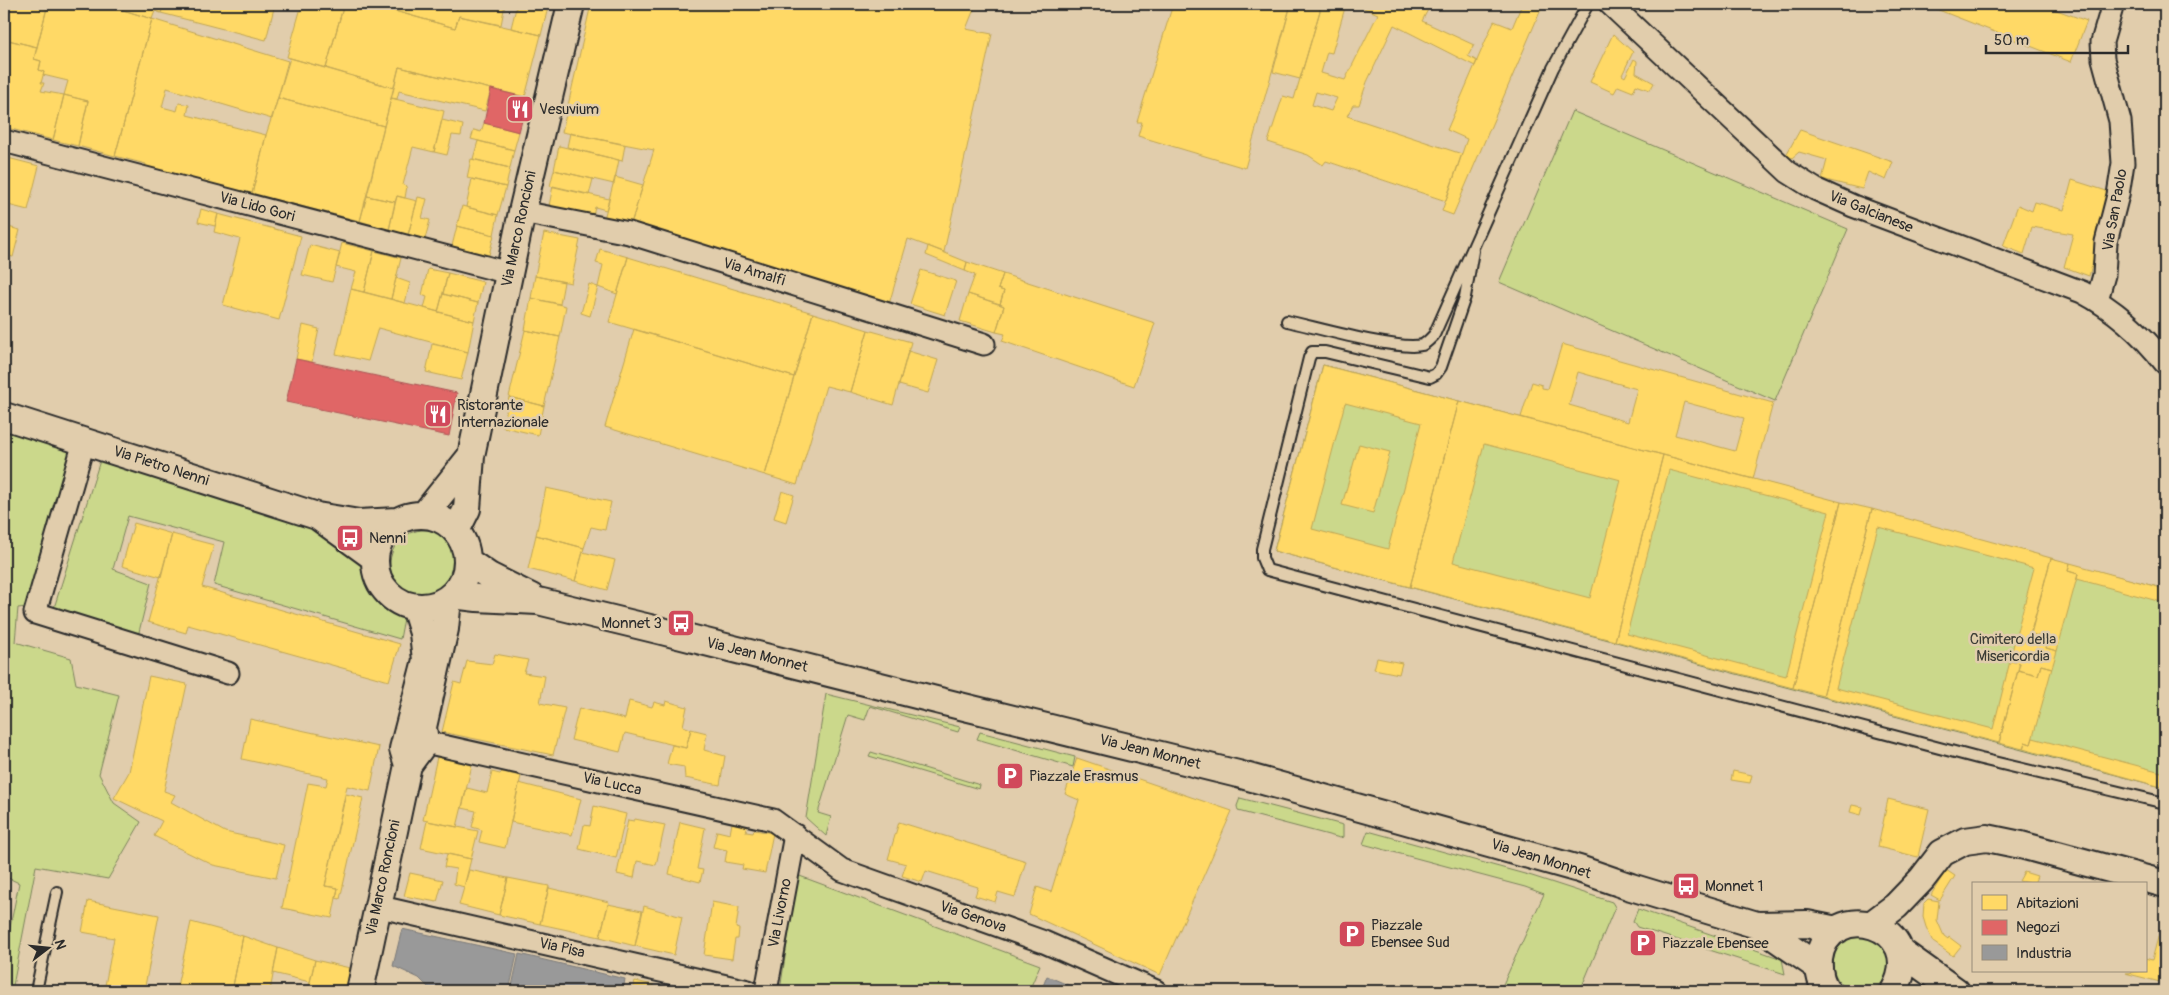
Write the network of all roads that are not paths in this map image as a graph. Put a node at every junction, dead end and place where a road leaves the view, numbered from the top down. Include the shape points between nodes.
1 (571, 4) edge
2 (1588, 4) edge
3 (1610, 4) edge
4 (2113, 4) edge
5 (4, 141) edge
6 (522, 212) junction
7 (1473, 251) junction
8 (510, 273) junction
9 (2097, 300) junction
10 (1287, 321) dead end
11 (984, 344) dead end
12 (2165, 363) edge
13 (4, 416) edge
14 (84, 442) junction
15 (471, 456) junction
16 (424, 514) junction
17 (317, 516) junction
18 (397, 521) junction
19 (456, 531) junction
20 (374, 558) junction
21 (467, 561) junction
22 (450, 597) junction
23 (538, 600) junction
24 (415, 607) junction
25 (228, 673) dead end
26 (425, 742) junction
27 (408, 764) junction
28 (2165, 803) edge
29 (795, 835) junction
30 (2165, 884) edge
31 (57, 892) dead end
32 (376, 906) junction
33 (1757, 924) junction
34 (1872, 924) junction
35 (1837, 930) junction
36 (1900, 951) junction
37 (1824, 985) edge
38 (36, 991) edge
39 (360, 991) edge
40 (748, 991) edge
41 (766, 991) edge
42 (1156, 991) edge
43 (1895, 991) edge
44 (1956, 991) edge

1 - 6 street, Via Marco Roncioni
2 - 7 lane via 1553,68
3 - 9 street, Via Galcianese via 1788,172 1815,189
4 - 9 street, Via San Paolo via 2102,42 2120,122 2123,163
5 - 8 street, Via Lido Gori
6 - 8 street, Via Marco Roncioni
6 - 11 street, Via Amalfi via 629,233
7 - 10 lane via 1434,335 1423,345 1408,347
7 - 28 lane via 1465,297 1436,374 1430,377 1325,352 1312,352 1262,549 1267,570 1981,759
8 - 15 street, Via Marco Roncioni
9 - 12 street, Via Galcianese via 2132,327
13 - 14 street, Via Pietro Nenni
14 - 17 street, Via Pietro Nenni
14 - 25 street via 35,613
15 - 16 street, Via Marco Roncioni
15 - 19 street, Via Marco Roncioni via 467,509
16 - 18 street
16 - 19 street via 447,522
17 - 18 street, Via Pietro Nenni via 359,523
17 - 20 street, Via Pietro Nenni
18 - 20 street via 385,531
19 - 21 street via 462,540
20 - 24 street via 381,585 401,603
21 - 22 street via 460,585
21 - 23 street, Via Jean Monnet via 489,576
22 - 23 street, Via Jean Monnet
22 - 24 street via 438,604
22 - 26 street via 423,727
23 - 33 street, Via Jean Monnet via 1238,774 1570,866
24 - 27 street, Via Marco Roncioni via 423,633 426,660 403,749
26 - 27 street, Via Marco Roncioni
26 - 29 street, Via Lucca via 773,820
27 - 32 street, Via Marco Roncioni
29 - 41 street, Via Livorno
29 - 42 street, Via Genova via 842,870 1044,942
30 - 34 street via 2021,845 1988,838 1965,841 1942,852 1896,906
31 - 38 lane
32 - 39 street, Via Marco Roncioni
32 - 40 street, Via Pisa
33 - 35 street, Via Jean Monnet via 1807,924
33 - 37 street, Via Jean Monnet
34 - 35 street via 1854,923
34 - 36 street via 1894,939
35 - 37 street via 1826,940 1820,952
36 - 43 street via 1903,964
36 - 44 street

